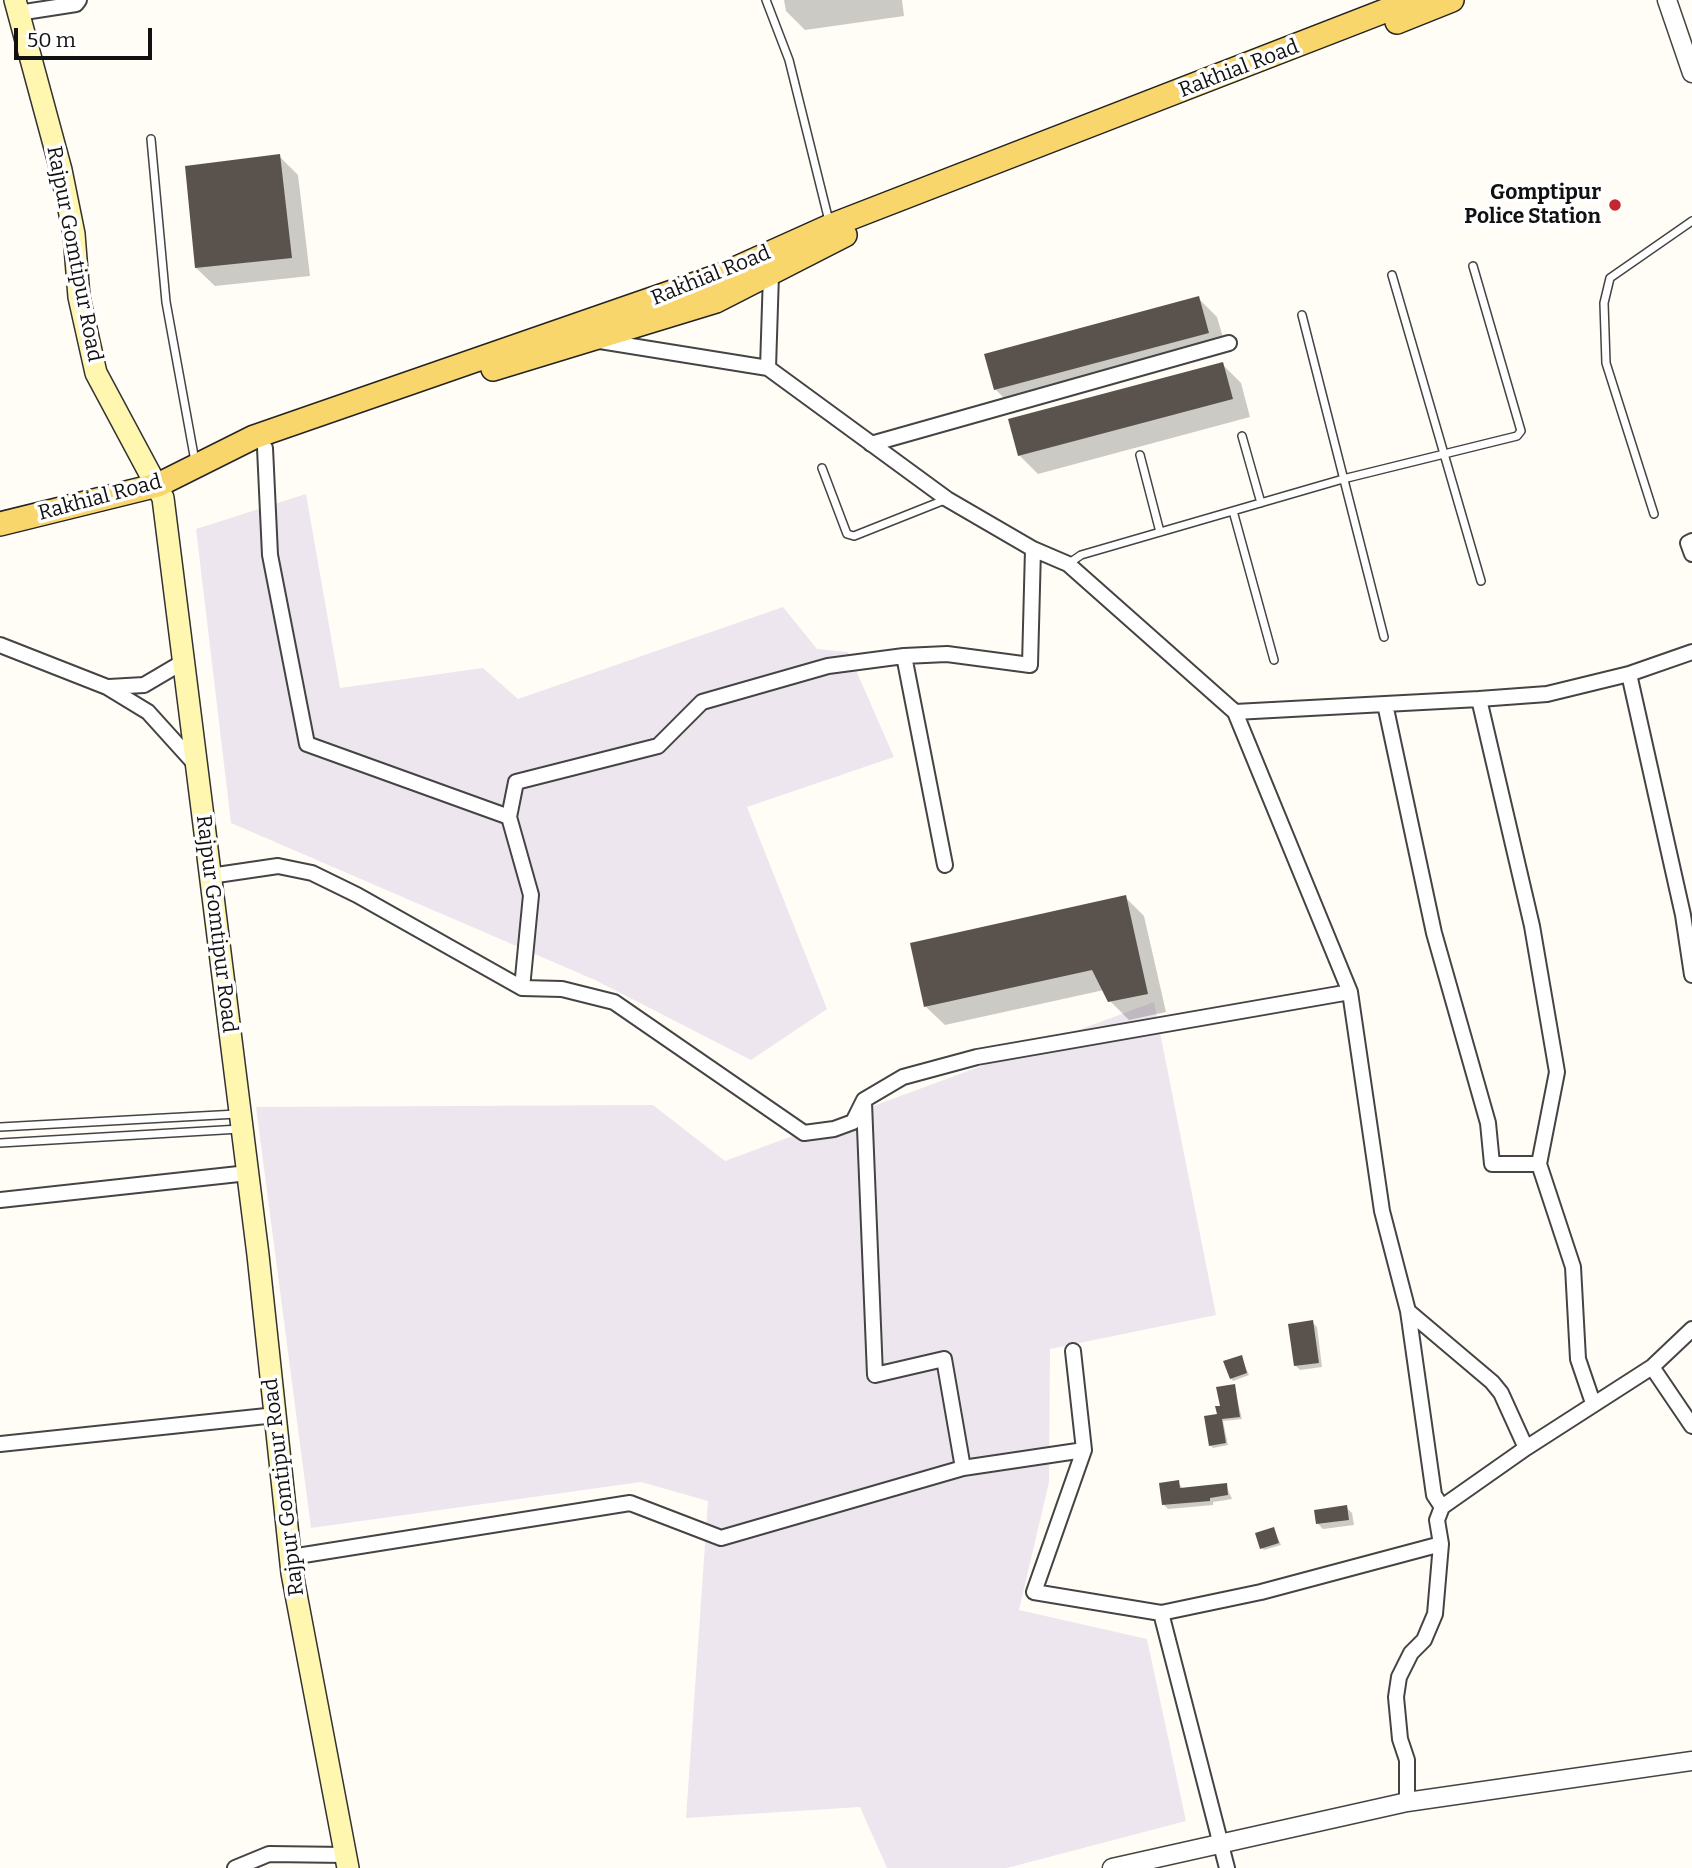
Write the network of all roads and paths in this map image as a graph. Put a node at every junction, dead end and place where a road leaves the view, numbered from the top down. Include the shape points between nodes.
1 (79, 0) edge
2 (766, 0) edge
3 (1413, 0) edge
4 (1452, 0) edge
5 (1667, 0) edge
6 (16, 6) edge
7 (1692, 74) edge
8 (150, 139) dead end
9 (1692, 221) edge
10 (830, 226) junction
11 (1474, 267) dead end
12 (771, 274) junction
13 (1392, 275) dead end
14 (1302, 315) dead end
15 (594, 340) junction
16 (1229, 343) dead end
17 (768, 369) junction
18 (1242, 436) dead end
19 (871, 444) junction
20 (265, 448) junction
21 (1140, 455) dead end
22 (1443, 455) junction
23 (196, 465) junction
24 (822, 468) dead end
25 (1343, 479) junction
26 (161, 492) junction
27 (947, 499) junction
28 (1261, 503) junction
29 (1233, 511) junction
30 (1654, 514) dead end
31 (0, 524) edge
32 (1160, 532) junction
33 (1692, 541) edge
34 (1033, 549) junction
35 (1692, 554) edge
36 (1068, 564) junction
37 (1482, 581) dead end
38 (1384, 637) dead end
39 (0, 645) edge
40 (1692, 652) edge
41 (904, 656) junction
42 (1274, 660) dead end
43 (183, 662) junction
44 (1629, 674) junction
45 (107, 687) junction
46 (1479, 699) junction
47 (1385, 704) junction
48 (1235, 712) junction
49 (196, 765) junction
50 (509, 817) junction
51 (945, 865) dead end
52 (210, 876) junction
53 (1692, 975) edge
54 (522, 988) junction
55 (1350, 992) junction
56 (864, 1100) junction
57 (241, 1121) junction
58 (90, 1122) junction
59 (0, 1127) edge
60 (91, 1138) junction
61 (0, 1143) edge
62 (1539, 1164) junction
63 (248, 1173) junction
64 (0, 1200) edge
65 (1408, 1311) junction
66 (1692, 1329) edge
67 (1073, 1351) dead end
68 (1652, 1367) junction
69 (1593, 1403) junction
70 (275, 1415) junction
71 (1692, 1426) edge
72 (0, 1444) edge
73 (1526, 1448) junction
74 (1084, 1450) junction
75 (963, 1468) junction
76 (1442, 1507) junction
77 (1441, 1544) junction
78 (291, 1557) junction
79 (1161, 1613) junction
80 (1692, 1761) edge
81 (1407, 1802) junction
82 (1219, 1844) junction
83 (347, 1862) edge
84 (235, 1868) edge
85 (1112, 1868) edge
86 (1227, 1868) edge

1 - 6 street via 76,4
2 - 10 lane via 789,60
3 - 10 main road, Rakhial Road
4 - 12 main road, Rakhial Road via 836,239
5 - 7 street
6 - 26 main road, Rajpur Gomtipur Road via 61,170 74,234 79,296 96,373
8 - 23 lane via 166,302
9 - 30 lane via 1609,278 1604,303 1606,363
10 - 23 main road, Rakhial Road via 721,275 254,437
11 - 22 lane via 1521,431 1517,436
12 - 15 main road, Rakhial Road via 716,300
12 - 17 street
13 - 22 lane
14 - 25 lane
15 - 17 street
15 - 20 main road, Rakhial Road via 492,369
16 - 19 street
17 - 19 street
18 - 28 lane
19 - 27 street
20 - 26 main road, Rakhial Road
20 - 50 street via 270,555 307,744
21 - 32 lane
22 - 25 lane
22 - 37 lane
23 - 26 main road, Rakhial Road
24 - 27 lane via 847,534 854,536
25 - 28 lane
25 - 38 lane
26 - 31 main road, Rakhial Road
26 - 43 main road, Rajpur Gomtipur Road
27 - 34 street
28 - 29 lane
29 - 32 lane
29 - 42 lane
32 - 36 lane via 1081,555
33 - 35 street via 1688,543
34 - 36 street
34 - 41 street via 1030,665 947,654
36 - 48 street
39 - 45 street
40 - 44 street
41 - 50 street via 828,666 702,702 658,746 516,782
41 - 51 street
43 - 45 street via 145,685
43 - 49 main road, Rajpur Gomtipur Road
44 - 46 street via 1547,694
44 - 53 street via 1681,902
45 - 49 street via 148,712
46 - 47 street
46 - 62 street via 1532,926 1557,1072
47 - 48 street
47 - 62 street via 1434,933 1488,1123 1492,1164
48 - 55 street
49 - 52 main road, Rajpur Gomtipur Road
50 - 54 street via 531,895
52 - 54 street via 278,866 312,873
52 - 57 main road, Rajpur Gomtipur Road
54 - 56 street via 562,989 614,1002 804,1133 853,1122
55 - 56 street via 977,1057 903,1077
55 - 65 street via 1382,1211
56 - 75 street via 875,1375 944,1359
57 - 58 lane
57 - 60 lane
57 - 63 main road, Rajpur Gomtipur Road
58 - 59 lane
58 - 60 lane
60 - 61 lane
62 - 69 street via 1573,1267 1578,1359
63 - 64 street
63 - 70 main road, Rajpur Gomtipur Road
65 - 73 street via 1492,1382
65 - 76 street via 1434,1494
66 - 68 street
67 - 74 street
68 - 69 street
68 - 71 street
69 - 73 street
70 - 72 street
70 - 78 main road, Rajpur Gomtipur Road
73 - 76 street
74 - 75 street
74 - 79 street via 1034,1592
75 - 78 street via 720,1538 630,1503
76 - 77 street via 1437,1520
77 - 79 street via 1261,1592
77 - 81 street via 1435,1614 1399,1677 1396,1698 1407,1760
78 - 83 main road, Rajpur Gomtipur Road
79 - 82 street
80 - 81 street
81 - 82 street
82 - 85 street
82 - 86 street
83 - 84 street via 269,1854

